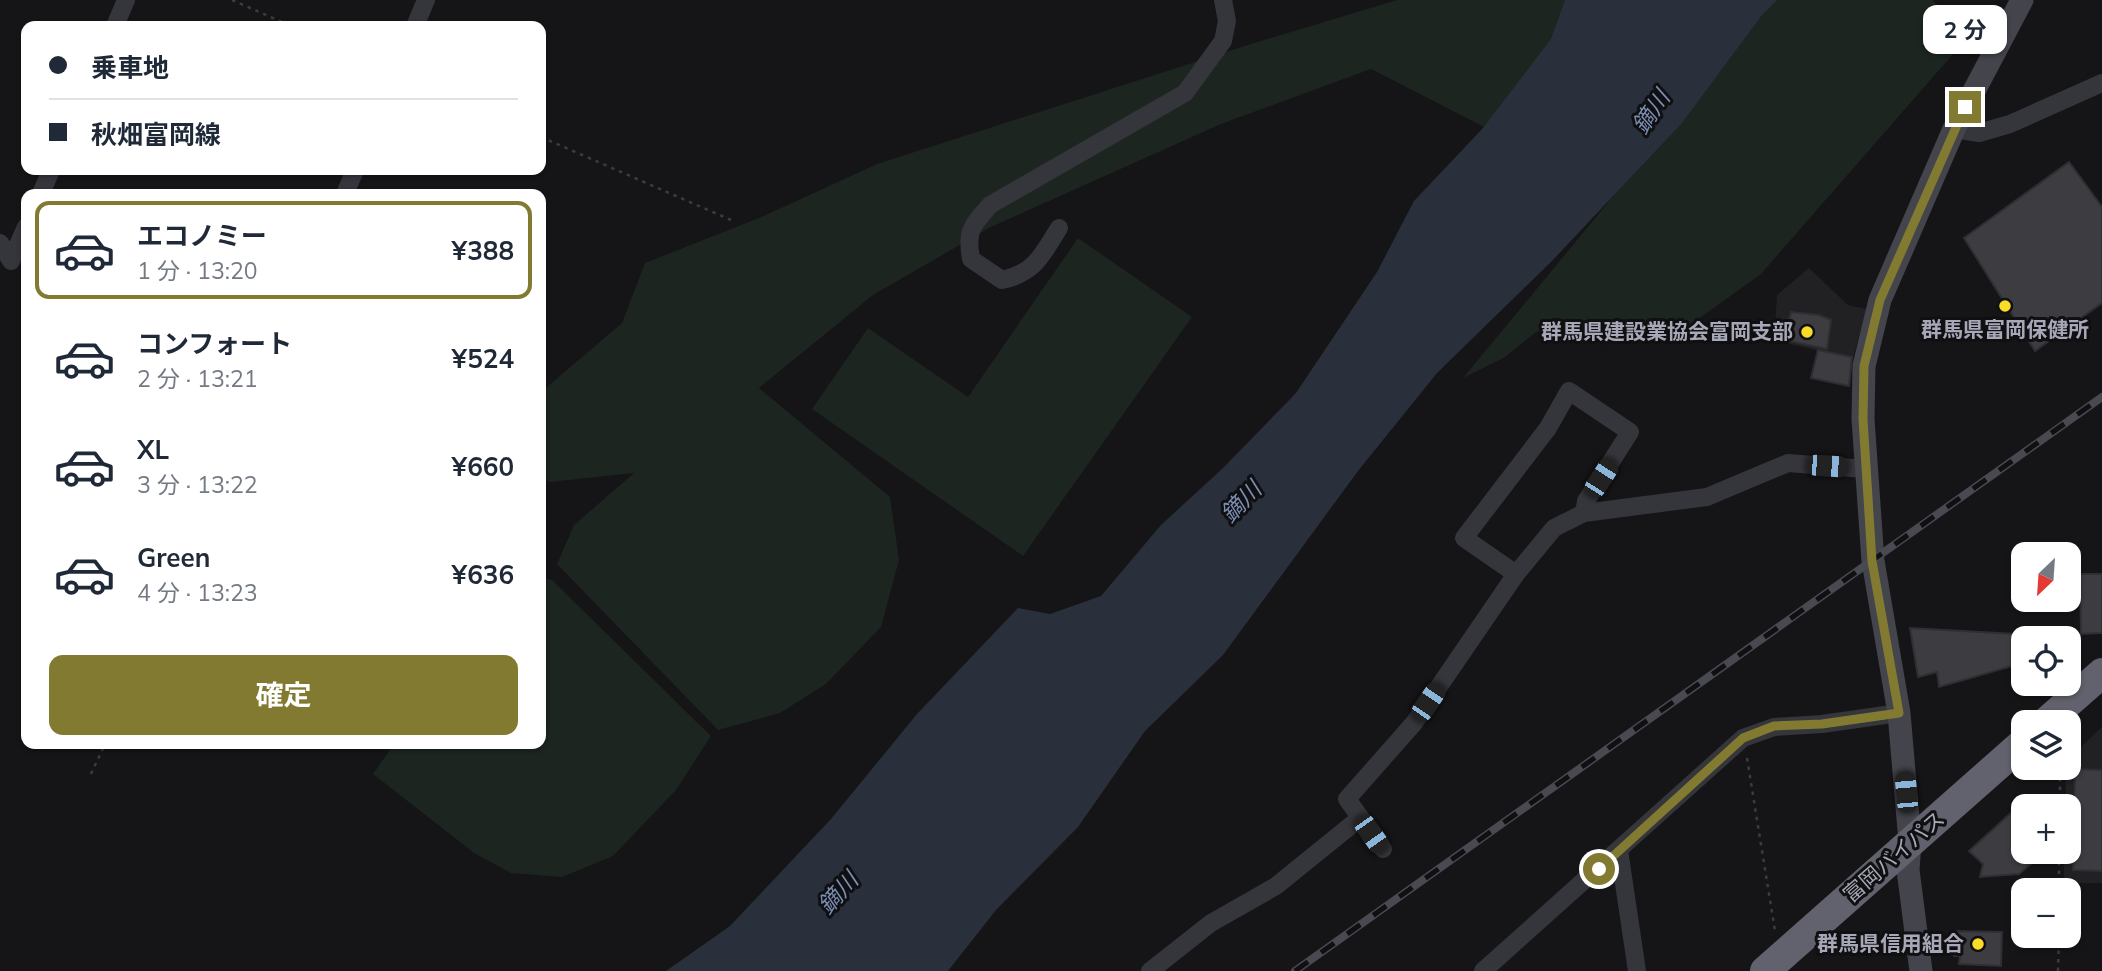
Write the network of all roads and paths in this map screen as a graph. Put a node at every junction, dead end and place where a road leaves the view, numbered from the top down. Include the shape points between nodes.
1 (126, 0) edge
2 (232, 0) edge
3 (426, 0) edge
4 (1223, 0) edge
5 (2022, 0) edge
6 (117, 21) edge
7 (280, 21) edge
8 (417, 21) edge
9 (2102, 83) edge
10 (1954, 128) junction
11 (546, 139) edge
12 (731, 220) dead end
13 (1059, 228) dead end
14 (21, 238) edge
15 (0, 243) edge
16 (1866, 469) junction
17 (1584, 513) junction
18 (1516, 574) junction
19 (2102, 673) edge
20 (2102, 699) edge
21 (2060, 710) edge
22 (1899, 713) junction
23 (2081, 717) edge
24 (1743, 738) junction
25 (102, 749) edge
26 (2011, 755) edge
27 (91, 774) dead end
28 (2011, 777) edge
29 (1360, 818) junction
30 (1382, 849) dead end
31 (1619, 850) junction
32 (1909, 856) junction
33 (2059, 948) edge
34 (1782, 965) edge
35 (1150, 971) edge
36 (1483, 971) edge
37 (1637, 971) edge
38 (1921, 971) edge
39 (2058, 971) edge

1 - 6 street
2 - 7 path
3 - 8 street
4 - 13 street via 1227,21 1223,41 1185,93 990,205 971,227 971,259 1002,280 1018,276 1037,263
5 - 10 main road
9 - 10 street via 2010,124 1979,133
10 - 16 main road via 1880,300 1864,366
11 - 12 path
14 - 15 street via 11,261
16 - 17 street via 1788,463 1707,497
16 - 22 main road via 1872,561
17 - 18 street via 1554,528
17 - 18 street via 1586,501 1630,432 1569,391 1548,428 1465,538
18 - 29 street via 1414,723 1346,799
19 - 21 highway
20 - 23 highway
22 - 24 street via 1774,726
22 - 32 main road
24 - 31 street
24 - 34 path
25 - 27 path
26 - 32 highway, 富岡バイパス
28 - 32 highway, 富岡バイパス
29 - 30 street
29 - 35 street via 1276,886 1211,923
31 - 36 street
31 - 37 street
32 - 34 highway, 富岡バイパス
32 - 38 main road
33 - 39 path

